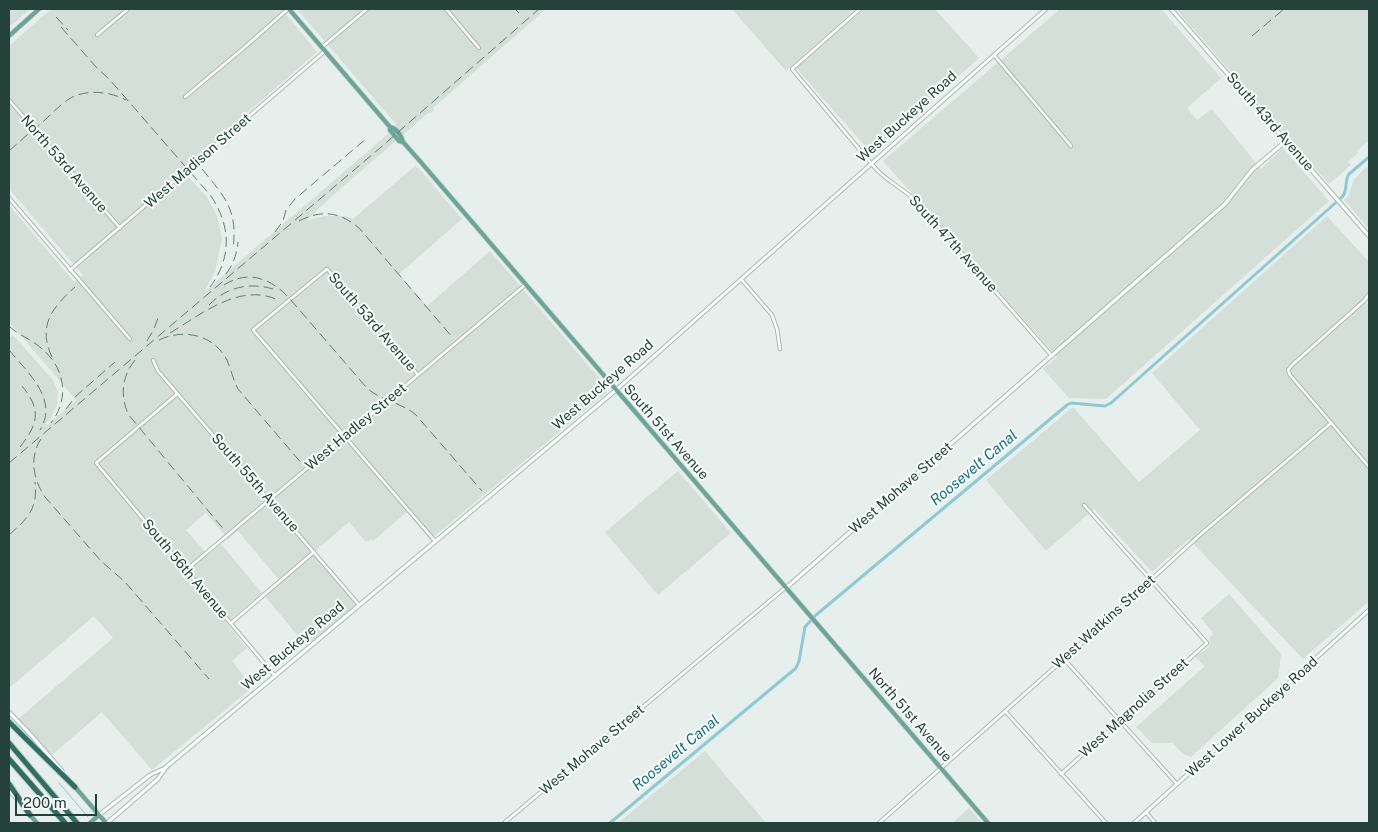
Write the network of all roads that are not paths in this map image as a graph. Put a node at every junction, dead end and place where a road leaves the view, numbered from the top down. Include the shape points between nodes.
1 (39, 9) edge
2 (128, 9) edge
3 (289, 9) edge
4 (367, 9) edge
5 (446, 9) edge
6 (860, 9) edge
7 (1046, 9) edge
8 (1171, 9) edge
9 (98, 35) dead end
10 (9, 36) edge
11 (480, 48) dead end
12 (324, 49) junction
13 (994, 55) junction
14 (185, 97) dead end
15 (9, 100) edge
16 (1286, 141) junction
17 (1071, 146) dead end
18 (871, 164) junction
19 (9, 198) edge
20 (120, 228) junction
21 (1369, 236) edge
22 (70, 270) junction
23 (741, 279) junction
24 (526, 285) junction
25 (1369, 294) edge
26 (130, 340) dead end
27 (780, 349) dead end
28 (1052, 356) junction
29 (153, 360) dead end
30 (418, 375) junction
31 (616, 390) junction
32 (177, 394) junction
33 (1331, 422) junction
34 (345, 436) junction
35 (1369, 467) edge
36 (269, 501) junction
37 (1084, 505) dead end
38 (435, 541) junction
39 (314, 552) junction
40 (186, 570) junction
41 (1151, 580) junction
42 (786, 588) junction
43 (359, 605) junction
44 (1369, 610) edge
45 (815, 622) joint
46 (231, 623) junction
47 (1064, 659) junction
48 (275, 676) junction
49 (1004, 711) junction
50 (9, 712) edge
51 (1120, 721) junction
52 (9, 722) edge
53 (9, 743) edge
54 (9, 759) edge
55 (165, 768) junction
56 (940, 768) junction
57 (1062, 774) junction
58 (9, 784) edge
59 (1177, 784) junction
60 (75, 787) junction
61 (9, 790) edge
62 (1146, 812) junction
63 (30, 815) junction
64 (99, 816) junction
65 (883, 820) junction
66 (37, 823) edge
67 (65, 823) edge
68 (77, 823) edge
69 (90, 823) edge
70 (107, 823) edge
71 (504, 823) edge
72 (879, 823) edge
73 (886, 823) edge
74 (988, 823) edge
75 (1106, 823) edge
76 (1134, 823) edge
77 (1155, 823) edge

1 - 10 main road
2 - 9 street
3 - 12 main road, South 51st Avenue
3 - 14 street
4 - 12 street, West Madison Street
5 - 11 street
6 - 18 street, South 47th Avenue via 792,69
7 - 13 main road, West Buckeye Road
8 - 16 main road, South 43rd Avenue
12 - 20 street, West Madison Street
12 - 24 main road, South 51st Avenue via 390,126 399,141
13 - 17 street
13 - 18 main road, West Buckeye Road
15 - 20 street, North 53rd Avenue
16 - 21 main road, South 43rd Avenue
16 - 28 main road, West Mohave Street via 1252,170 1225,204
18 - 23 main road, West Buckeye Road
18 - 28 street, South 47th Avenue via 886,180 916,201
19 - 22 street
20 - 22 street, West Madison Street
22 - 26 street
23 - 27 street via 772,315
23 - 31 main road, West Buckeye Road
24 - 30 street, West Hadley Street
24 - 31 main road, South 51st Avenue
25 - 33 street via 1288,370
28 - 42 main road, West Mohave Street
29 - 32 street, South 55th Avenue
30 - 34 street, West Hadley Street
30 - 34 street, South 53rd Avenue via 327,269 253,330
31 - 38 main road, West Buckeye Road
31 - 42 main road, South 51st Avenue
32 - 36 street, South 55th Avenue
32 - 40 street, South 56th Avenue via 96,462
33 - 35 street
33 - 41 street, West Watkins Street
34 - 36 street, West Hadley Street
34 - 38 street
36 - 39 street, South 55th Avenue
36 - 40 street, West Hadley Street
37 - 41 street
38 - 43 main road, West Buckeye Road
39 - 43 street, South 55th Avenue
39 - 46 street
40 - 46 street, South 56th Avenue
41 - 47 street, West Watkins Street
41 - 51 street, West Magnolia Street via 1207,642
42 - 45 main road, South 51st Avenue
42 - 71 street, West Mohave Street
43 - 48 main road, West Buckeye Road
44 - 59 main road, West Lower Buckeye Road
45 - 56 main road, North 51st Avenue
46 - 48 street, South 56th Avenue
47 - 49 street, West Watkins Street
47 - 51 street
48 - 55 main road, West Buckeye Road
49 - 56 street, West Watkins Street
49 - 57 street
50 - 60 main road
51 - 57 street, West Magnolia Street
51 - 59 street
52 - 60 highway
53 - 68 highway
54 - 67 highway
55 - 64 main road, West Buckeye Road via 150,775
55 - 70 main road, West Buckeye Road via 158,779
56 - 65 street, West Watkins Street
56 - 74 main road, North 51st Avenue
57 - 75 street
58 - 63 highway
59 - 62 main road, West Lower Buckeye Road
60 - 64 main road
61 - 63 main road
62 - 76 main road, West Lower Buckeye Road
62 - 77 street
63 - 66 main road
64 - 69 main road, West Buckeye Road
64 - 70 main road
65 - 72 street, West Watkins Street
65 - 73 street

